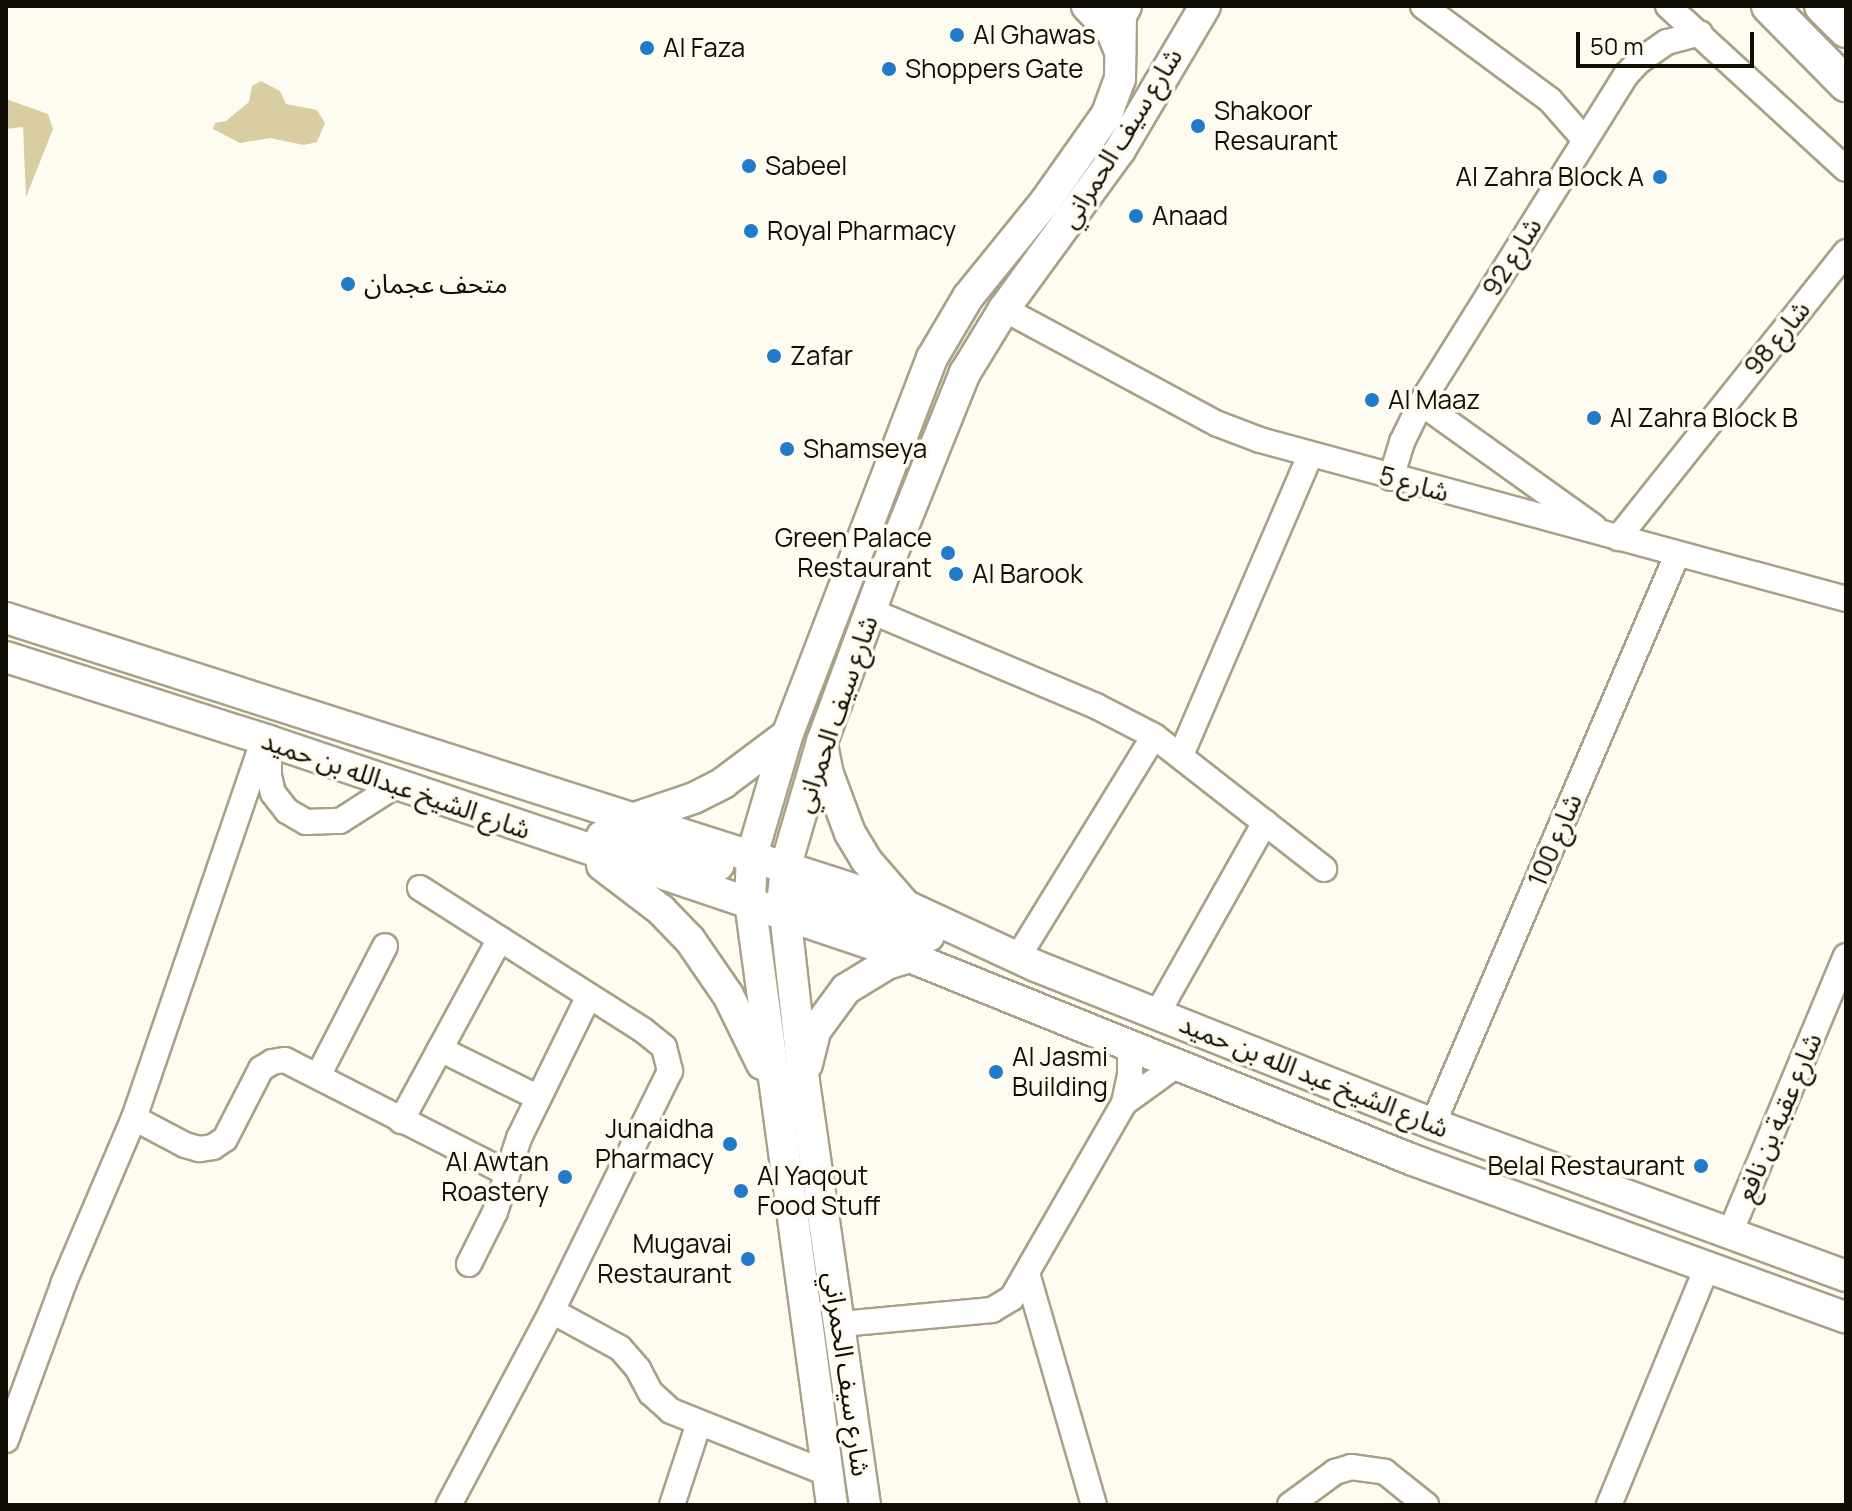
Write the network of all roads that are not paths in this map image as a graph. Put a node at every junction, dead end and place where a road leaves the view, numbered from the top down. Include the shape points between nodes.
1 (1087, 6) edge
2 (1126, 6) edge
3 (1179, 6) edge
4 (1205, 6) edge
5 (1423, 6) edge
6 (1668, 6) edge
7 (1769, 6) edge
8 (1822, 6) edge
9 (1846, 30) edge
10 (1700, 33) junction
11 (1181, 42) junction
12 (1120, 52) junction
13 (1846, 84) edge
14 (1585, 140) junction
15 (1846, 169) edge
16 (1846, 252) edge
17 (1004, 309) junction
18 (1421, 403) junction
19 (1310, 455) junction
20 (1391, 478) junction
21 (1612, 537) junction
22 (1677, 555) junction
23 (1846, 599) edge
24 (871, 611) junction
25 (6, 618) edge
26 (6, 657) edge
27 (235, 692) junction
28 (223, 726) junction
29 (788, 733) junction
30 (1154, 736) junction
31 (266, 740) junction
32 (822, 742) junction
33 (1181, 755) junction
34 (396, 785) junction
35 (632, 819) junction
36 (1265, 822) junction
37 (508, 823) junction
38 (578, 848) junction
39 (786, 865) junction
40 (1324, 869) dead end
41 (750, 877) junction
42 (420, 888) dead end
43 (784, 904) junction
44 (906, 906) junction
45 (500, 939) junction
46 (385, 946) dead end
47 (1846, 956) edge
48 (910, 957) junction
49 (1027, 961) junction
50 (589, 996) junction
51 (1157, 1014) junction
52 (1130, 1045) junction
53 (440, 1049) junction
54 (1178, 1064) junction
55 (318, 1076) junction
56 (804, 1082) junction
57 (774, 1089) junction
58 (537, 1097) junction
59 (1124, 1103) junction
60 (134, 1118) junction
61 (401, 1121) junction
62 (1433, 1124) junction
63 (507, 1173) junction
64 (1730, 1233) junction
65 (469, 1264) dead end
66 (1707, 1267) junction
67 (1027, 1273) junction
68 (1846, 1276) edge
69 (552, 1311) junction
70 (1846, 1318) edge
71 (841, 1324) junction
72 (699, 1423) junction
73 (6, 1440) edge
74 (829, 1474) junction
75 (449, 1505) edge
76 (672, 1505) edge
77 (832, 1505) edge
78 (865, 1505) edge
79 (1094, 1505) edge
80 (1290, 1505) edge
81 (1426, 1505) edge
82 (1609, 1505) edge

1 - 12 street, شارع سيف الحمراني via 1112,32
2 - 12 street
3 - 11 street via 1186,26
4 - 11 street, شارع سيف الحمراني
5 - 14 street via 1550,100
6 - 10 street
7 - 13 main road
8 - 9 main road
10 - 14 street, شارع 92 via 1667,42 1638,62
10 - 15 street
11 - 17 street, شارع سيف الحمراني via 1120,150
12 - 29 street, شارع سيف الحمراني via 1120,79 1107,114 1054,191 968,297 932,358
14 - 18 street, شارع 92
16 - 21 street, شارع 98
17 - 19 street, شارع 5 via 1218,424
17 - 24 street, شارع سيف الحمراني via 951,402
18 - 20 street, شارع 92
18 - 21 street
19 - 20 street, شارع 5
19 - 33 street
20 - 21 street, شارع 5
21 - 22 street, شارع 5
22 - 23 street, شارع 5
22 - 62 street, شارع 100
24 - 30 street via 1096,706
24 - 32 street, شارع سيف الحمراني
25 - 27 street, شارع الشيخ عبدالله بن حميد
26 - 28 street, شارع الشيخ عبدالله بن حميد
27 - 28 street via 235,712
27 - 35 street, شارع الشيخ عبدالله بن حميد
28 - 31 street, شارع الشيخ عبدالله بن حميد
29 - 35 street via 723,783
29 - 41 street, شارع سيف الحمراني
30 - 33 street
30 - 49 street
31 - 34 street, شارع الشيخ عبدالله بن حميد
31 - 34 street via 273,793 287,811 306,822 340,821
31 - 60 street
32 - 39 street, شارع سيف الحمراني
32 - 44 street via 850,833
33 - 36 street
34 - 37 street, شارع الشيخ عبدالله بن حميد
35 - 41 street, شارع الشيخ عبدالله بن حميد
36 - 40 street
36 - 51 street
37 - 38 street, شارع الشيخ عبدالله بن حميد
37 - 41 street via 559,826
38 - 41 street, شارع الشيخ عبدالله بن حميد
38 - 57 street via 645,897 690,940 728,995
39 - 41 street, شارع الشيخ عبدالله بن حميد
39 - 43 street, شارع سيف الحمراني
39 - 44 street, شارع الشيخ عبد الله بن حميد
41 - 43 street, شارع الشيخ عبدالله بن حميد
41 - 57 street, شارع سيف الحمراني
42 - 45 street
43 - 48 street, شارع الشيخ عبد الله بن حميد
43 - 49 street
43 - 56 street, شارع سيف الحمراني
44 - 49 street, شارع الشيخ عبد الله بن حميد
45 - 50 street
45 - 53 street
46 - 55 street
47 - 64 street, شارع عقبة بن نافع
48 - 52 street, شارع الشيخ عبد الله بن حميد
48 - 56 street via 866,975 829,1009 815,1031
49 - 51 street, شارع الشيخ عبد الله بن حميد
50 - 58 street
50 - 69 street via 664,1047 670,1071
51 - 62 street, شارع الشيخ عبد الله بن حميد
52 - 54 street, شارع الشيخ عبد الله بن حميد
52 - 59 street
53 - 58 street
53 - 61 street
54 - 59 street
54 - 66 street, شارع الشيخ عبد الله بن حميد via 1413,1160
55 - 60 street via 285,1060 261,1069 225,1139 213,1147 185,1145
55 - 61 street
56 - 71 street, شارع سيف الحمراني
57 - 74 street, شارع سيف الحمراني
58 - 63 street
59 - 67 street
60 - 73 street via 64,1282
61 - 63 street
62 - 64 street, شارع الشيخ عبد الله بن حميد
63 - 65 street
64 - 68 street, شارع الشيخ عبد الله بن حميد
66 - 70 street, شارع الشيخ عبد الله بن حميد
66 - 82 street
67 - 71 street via 1012,1298 992,1310
67 - 79 street
69 - 72 street via 620,1348 660,1404
69 - 75 street
71 - 78 street, شارع سيف الحمراني
72 - 74 street
72 - 76 street
74 - 77 street, شارع سيف الحمراني
80 - 81 street via 1335,1472 1351,1467 1385,1472

